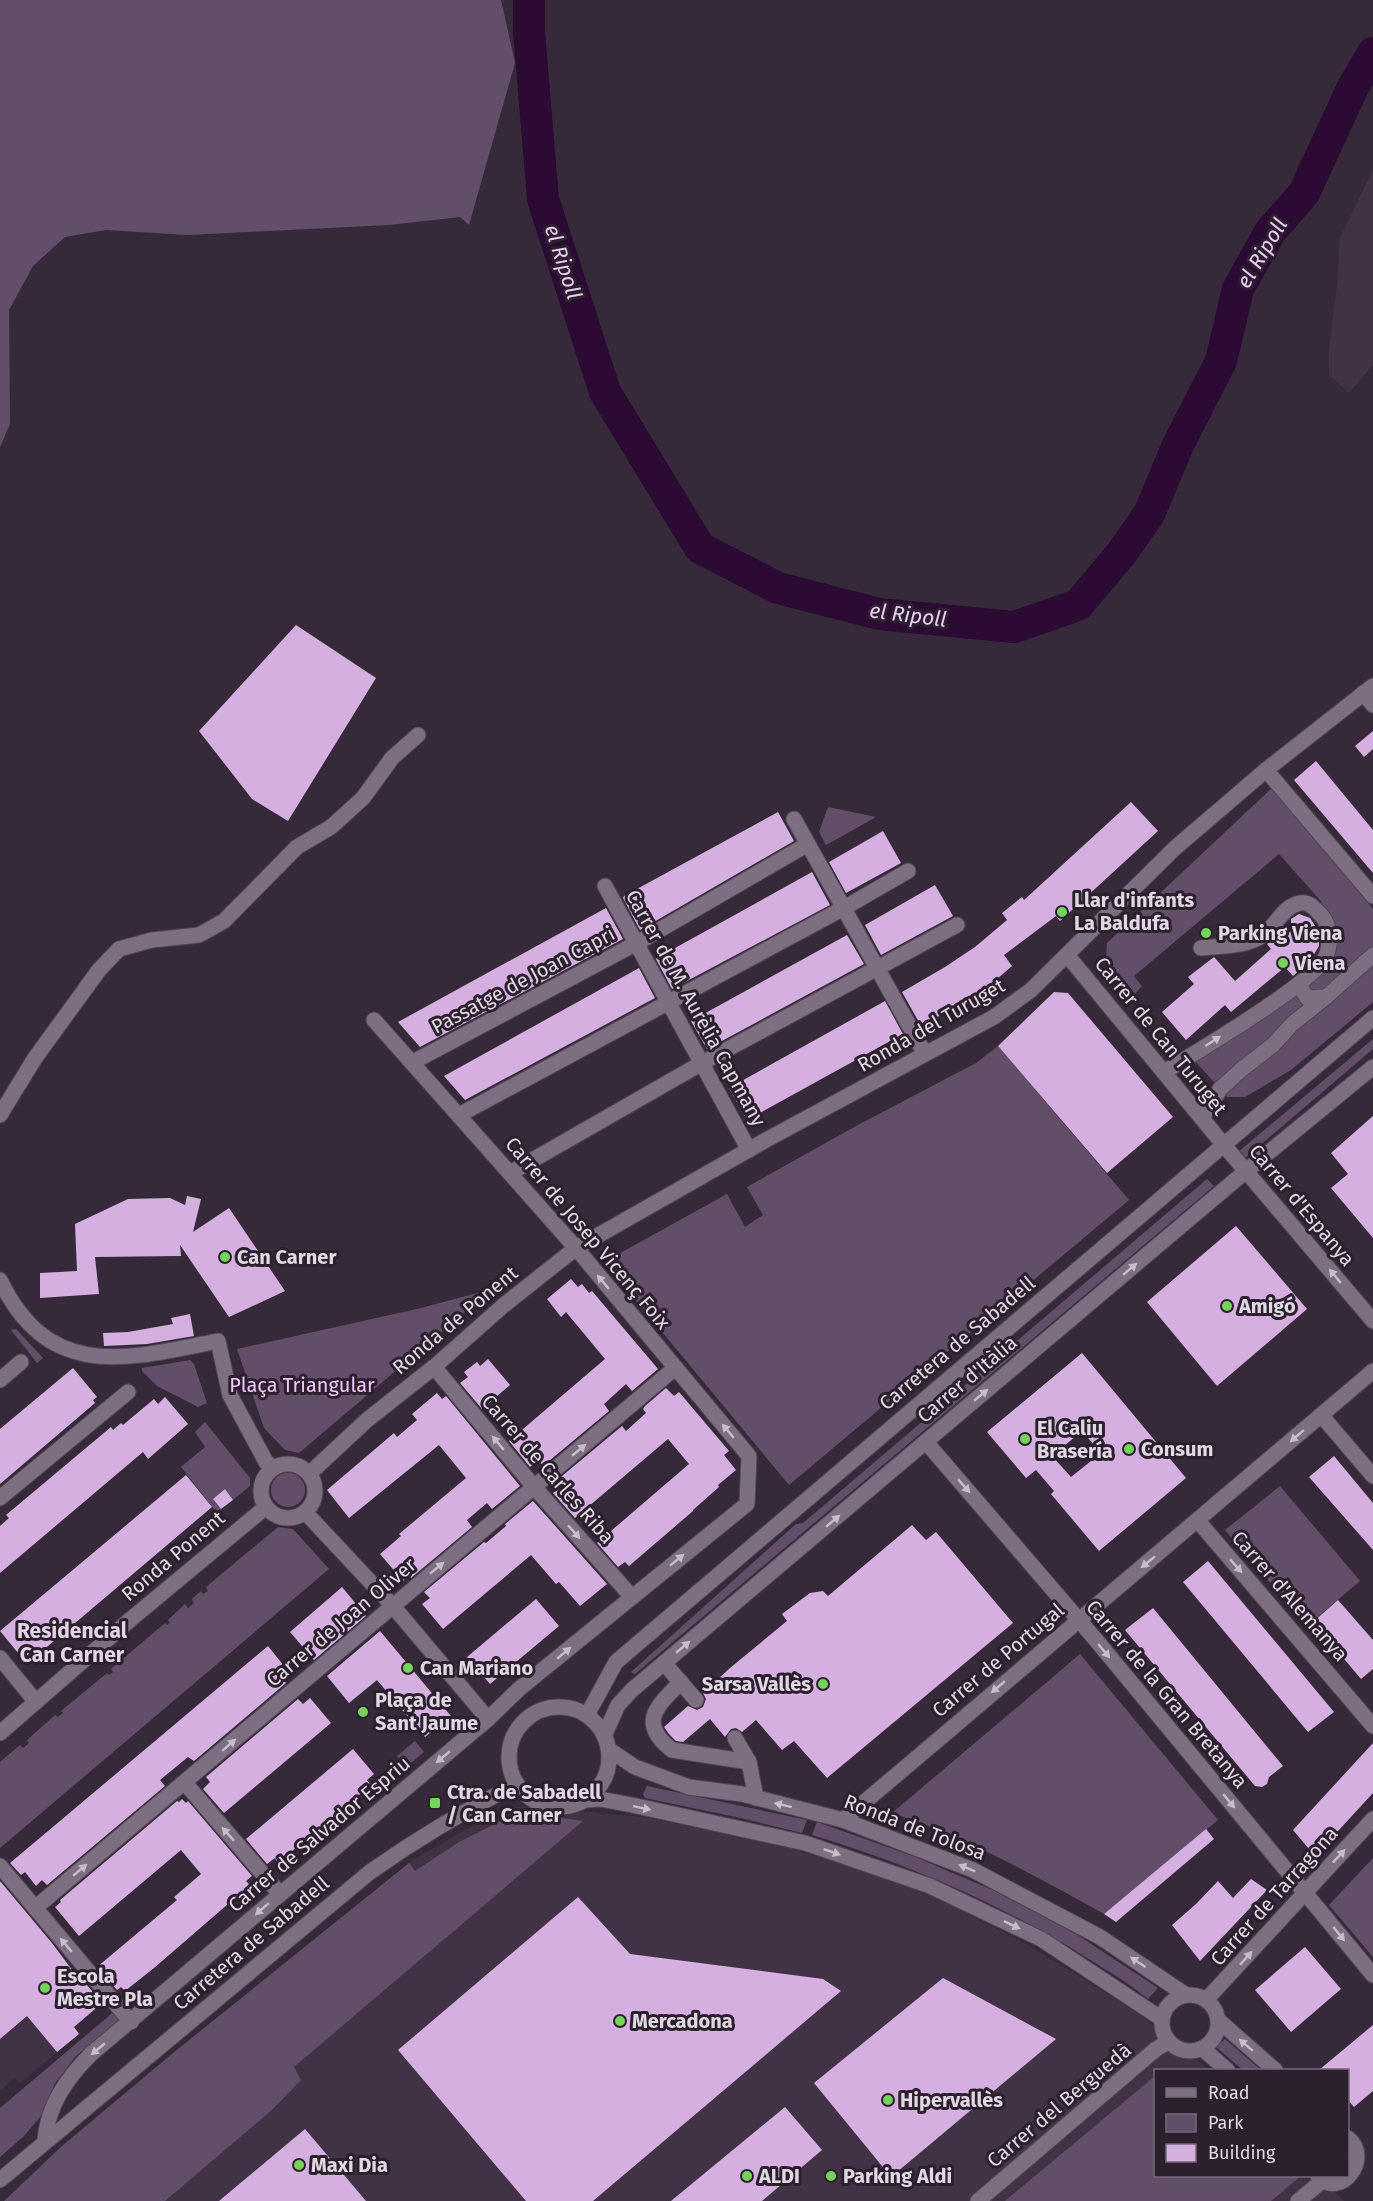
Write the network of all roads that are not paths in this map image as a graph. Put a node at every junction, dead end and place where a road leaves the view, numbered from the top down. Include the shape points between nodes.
1 (1370, 695) edge
2 (418, 735) dead end
3 (1266, 770) junction
4 (794, 819) dead end
5 (808, 844) junction
6 (908, 871) dead end
7 (605, 886) dead end
8 (1373, 896) edge
9 (844, 908) junction
10 (957, 925) dead end
11 (637, 943) junction
12 (1201, 948) dead end
13 (1067, 955) junction
14 (1373, 955) edge
15 (878, 969) junction
16 (1301, 988) dead end
17 (1326, 997) junction
18 (669, 1002) junction
19 (1373, 1018) edge
20 (374, 1020) dead end
21 (925, 1054) junction
22 (412, 1062) junction
23 (702, 1063) junction
24 (1373, 1067) edge
25 (1164, 1072) junction
26 (0, 1115) edge
27 (459, 1115) junction
28 (1202, 1118) junction
29 (1223, 1144) junction
30 (749, 1150) junction
31 (1246, 1171) junction
32 (510, 1173) junction
33 (576, 1248) junction
34 (0, 1280) edge
35 (1373, 1321) edge
36 (21, 1362) dead end
37 (434, 1366) junction
38 (675, 1368) junction
39 (1373, 1371) edge
40 (0, 1380) edge
41 (128, 1392) dead end
42 (1321, 1415) junction
43 (926, 1442) junction
44 (274, 1468) junction
45 (309, 1474) junction
46 (1373, 1476) edge
47 (748, 1482) joint
48 (535, 1488) junction
49 (0, 1498) edge
50 (266, 1507) junction
51 (305, 1512) junction
52 (1198, 1521) junction
53 (632, 1597) junction
54 (392, 1605) junction
55 (1078, 1619) junction
56 (0, 1658) edge
57 (664, 1663) junction
58 (681, 1682) junction
59 (696, 1700) dead end
60 (36, 1701) junction
61 (586, 1715) junction
62 (488, 1719) junction
63 (1373, 1725) edge
64 (0, 1734) edge
65 (735, 1738) dead end
66 (606, 1743) junction
67 (749, 1762) junction
68 (185, 1783) junction
69 (517, 1784) junction
70 (756, 1798) junction
71 (585, 1800) junction
72 (1373, 1819) edge
73 (843, 1820) junction
74 (0, 1866) edge
75 (1305, 1893) junction
76 (280, 1894) junction
77 (35, 1908) junction
78 (1373, 1975) edge
79 (1186, 1995) junction
80 (1206, 2001) junction
81 (1162, 2019) junction
82 (1218, 2020) junction
83 (131, 2022) junction
84 (1168, 2042) junction
85 (1203, 2049) junction
86 (1226, 2069) edge
87 (1274, 2069) edge
88 (1349, 2139) edge
89 (45, 2141) junction
90 (1371, 2167) dead end
91 (1319, 2179) edge
92 (0, 2180) edge
93 (1353, 2192) dead end
94 (978, 2201) edge
95 (1298, 2201) edge

1 - 3 street, Ronda del Turuget
2 - 26 street via 392,758 363,798 331,827 297,847 224,921 199,935 152,940 119,949 86,988
3 - 8 street
3 - 13 street, Ronda del Turuget via 1176,848
4 - 5 street
5 - 9 street
5 - 11 street, Passatge de Joan Capri
6 - 9 street
7 - 11 street, Carrer de M. Aurèlia Capmany
9 - 15 street
9 - 18 street
10 - 15 street
11 - 18 street, Carrer de M. Aurèlia Capmany
11 - 22 street, Passatge de Joan Capri
25 -> 12 street via 1297,986 1326,957 1329,937 1325,920 1313,906 1302,902 1289,907 1263,935 1249,942
13 - 21 street, Ronda del Turuget via 1031,990 994,1017
13 - 25 street, Carrer de Can Turuget
14 - 17 street
15 - 21 street
15 - 23 street
16 - 17 street via 1307,998
17 - 28 street via 1220,1089
18 - 23 street, Carrer de M. Aurèlia Capmany
18 - 27 street
19 - 29 street, Carretera de Sabadell
20 - 22 street, Carrer de Josep Vicenç Foix
21 - 30 street, Ronda del Turuget
22 - 27 street, Carrer de Josep Vicenç Foix
23 - 30 street, Carrer de M. Aurèlia Capmany
23 - 32 street
24 - 31 street, Carrer d'Itàlia
25 - 28 street, Carrer de Can Turuget
27 - 32 street, Carrer de Josep Vicenç Foix
28 - 29 street, Carrer de Can Turuget
29 - 31 street, Carrer d'Espanya
29 - 61 street, Carretera de Sabadell via 616,1662
30 - 33 street, Ronda del Turuget
35 -> 31 street, Carrer d'Espanya
43 -> 31 street, Carrer d'Itàlia
32 - 33 street, Carrer de Josep Vicenç Foix
33 - 37 street, Ronda de Ponent
38 -> 33 street, Carrer de Josep Vicenç Foix
34 - 44 street via 16,1308 38,1331 72,1351 114,1358 218,1341 231,1395
36 - 40 street
37 - 45 street, Ronda de Ponent
48 -> 37 street, Carrer de Carles Riba
47 -> 38 street, Carrer de Josep Vicenç Foix via 749,1456
48 -> 38 street, Carrer de Joan Oliver
39 - 42 street, Carrer de Portugal
41 - 49 street
42 - 46 street
42 -> 52 street, Carrer de Portugal
43 -> 55 street, Carrer de la Gran Bretanya
57 -> 43 street, Carrer d'Itàlia
44 - 45 street via 296,1465
44 - 50 street via 263,1481 262,1499
45 - 51 street via 314,1498
53 -> 47 street, Carrer de Salvador Espriu via 747,1504
48 -> 53 street, Carrer de Carles Riba
54 -> 48 street, Carrer de Joan Oliver
50 - 51 street via 275,1515 288,1518
50 - 60 street, Ronda Ponent
51 - 54 street
52 -> 55 street, Carrer de Portugal
52 -> 63 street, Carrer d'Alemanya
62 -> 53 street, Carrer de Salvador Espriu
54 - 62 street
68 -> 54 street, Carrer de Joan Oliver
55 -> 73 street, Carrer de Portugal
55 -> 75 street, Carrer de la Gran Bretanya
56 - 60 street
57 - 58 street
57 - 66 street, Carrer d'Itàlia via 618,1705
58 - 59 street
58 - 67 street via 658,1705 652,1721 663,1743 672,1750
60 - 64 street, Ronda Ponent
61 - 66 street via 600,1728
61 - 69 street via 558,1706 527,1718 516,1730 510,1746
62 -> 76 street, Carrer de Salvador Espriu
65 - 67 street
66 - 70 street, Ronda de Tolosa via 635,1767 689,1787
66 - 71 street via 610,1759 606,1775
67 - 70 street
76 -> 68 street
77 -> 68 street, Carrer de Joan Oliver
69 - 71 street via 537,1802 553,1806
69 - 89 street, Carretera de Sabadell via 431,1831 370,1872
73 -> 70 street, Ronda de Tolosa
71 -> 81 street via 632,1805 805,1843 930,1886 1041,1939
75 -> 72 street, Carrer de Tarragona
79 -> 73 street, Ronda de Tolosa via 1100,1937 973,1870
74 - 77 street
75 -> 78 street, Carrer de la Gran Bretanya
80 -> 75 street, Carrer de Tarragona
76 -> 83 street, Carrer de Salvador Espriu
83 -> 77 street
79 - 80 street
79 - 81 street via 1170,2003
80 - 82 street
81 - 84 street
82 - 85 street via 1215,2037
87 -> 82 street
83 -> 89 street, Carrer de Salvador Espriu via 91,2054 64,2084 46,2124
84 - 85 street via 1184,2051
84 - 94 street, Carrer del Berguedà
85 - 86 street
88 - 90 street via 1366,2146
89 - 92 street, Carretera de Sabadell
91 - 93 street via 1335,2192
91 - 95 street

